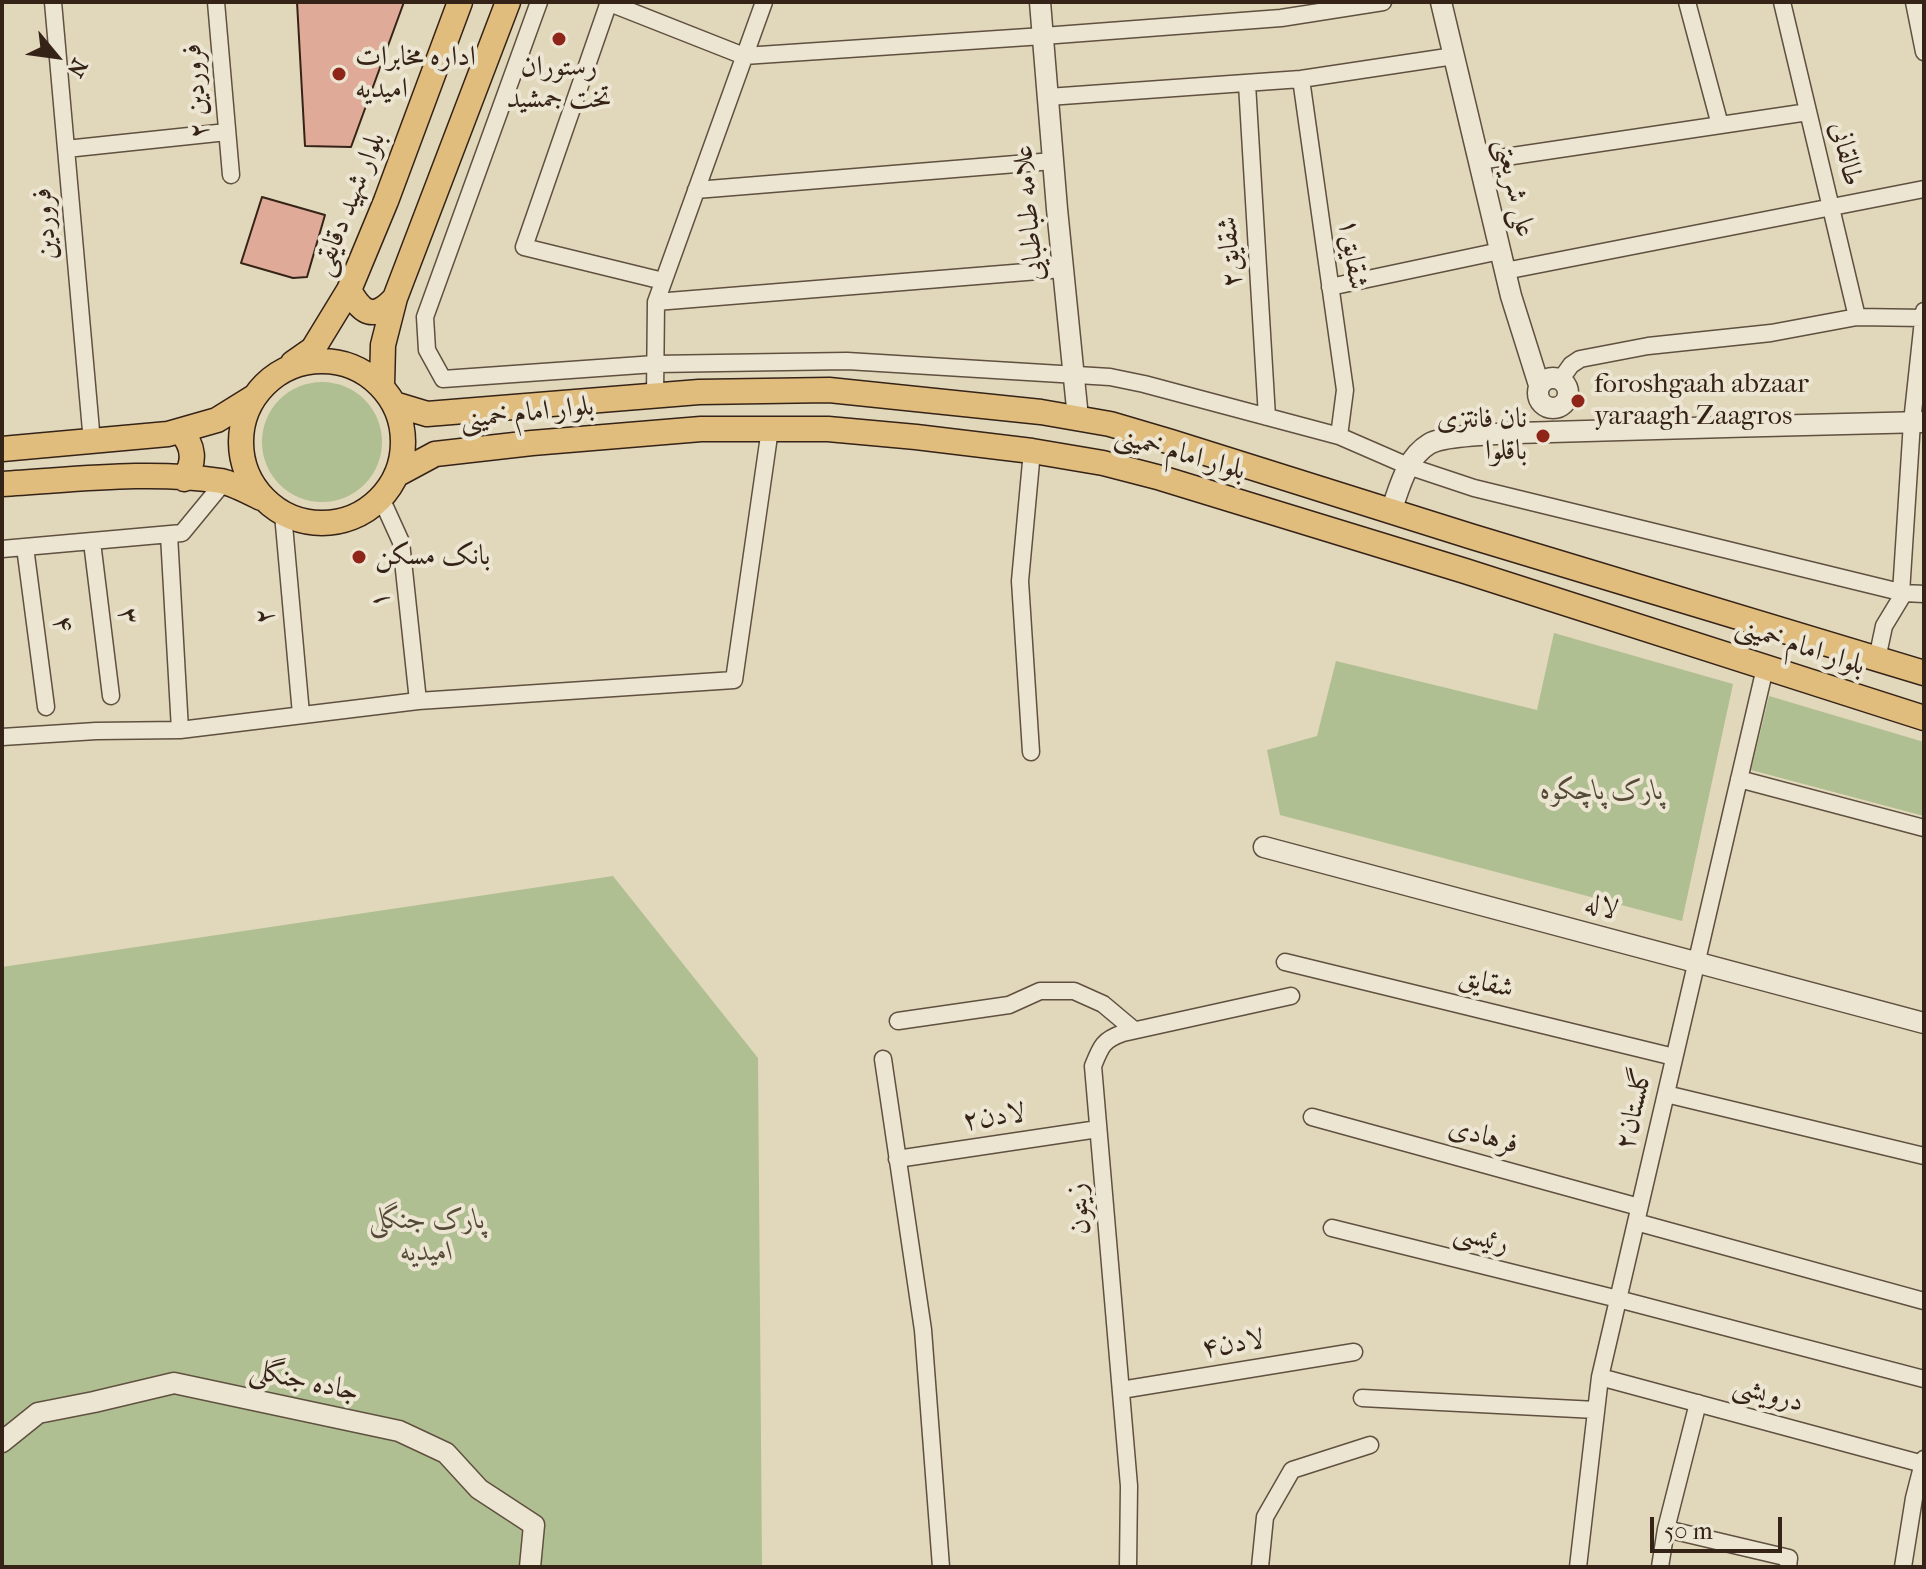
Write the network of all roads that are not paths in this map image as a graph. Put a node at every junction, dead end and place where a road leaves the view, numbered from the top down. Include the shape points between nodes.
1 (53, 2) edge
2 (216, 2) edge
3 (460, 2) edge
4 (508, 2) edge
5 (539, 2) edge
6 (608, 2) edge
7 (764, 2) edge
8 (1040, 2) edge
9 (1383, 2) edge
10 (1441, 2) edge
11 (1687, 2) edge
12 (1782, 2) edge
13 (1914, 2) edge
14 (1043, 36) junction
15 (1924, 47) edge
16 (744, 56) junction
17 (1454, 56) junction
18 (1301, 79) junction
19 (1247, 84) junction
20 (1048, 97) junction
21 (1808, 112) junction
22 (1720, 125) junction
23 (227, 132) junction
24 (66, 149) junction
25 (1053, 161) junction
26 (1479, 161) junction
27 (231, 175) dead end
28 (1924, 189) edge
29 (696, 190) junction
30 (1831, 208) junction
31 (1502, 261) junction
32 (1063, 269) junction
33 (663, 281) junction
34 (1330, 287) junction
35 (349, 290) junction
36 (395, 298) junction
37 (656, 302) junction
38 (1924, 316) edge
39 (1857, 317) junction
40 (655, 364) junction
41 (288, 367) junction
42 (1075, 376) junction
43 (1561, 379) joint
44 (388, 395) junction
45 (655, 396) junction
46 (254, 397) junction
47 (1548, 398) junction
48 (480, 410) junction
49 (1267, 417) junction
50 (1078, 418) junction
51 (1918, 422) edge
52 (770, 429) junction
53 (180, 431) junction
54 (1593, 431) junction
55 (1511, 433) junction
56 (1339, 436) junction
57 (92, 442) junction
58 (483, 448) junction
59 (2, 449) edge
60 (1032, 451) junction
61 (1408, 466) junction
62 (396, 475) junction
63 (184, 479) junction
64 (224, 482) junction
65 (2, 484) edge
66 (261, 498) junction
67 (381, 498) junction
68 (1391, 511) junction
69 (283, 514) junction
70 (169, 535) junction
71 (92, 542) junction
72 (1380, 545) junction
73 (25, 547) junction
74 (2, 549) edge
75 (1902, 593) junction
76 (1924, 594) edge
77 (1877, 659) junction
78 (1765, 668) junction
79 (1924, 673) edge
80 (111, 696) dead end
81 (418, 701) junction
82 (46, 707) dead end
83 (301, 714) junction
84 (1924, 718) edge
85 (180, 730) junction
86 (2, 737) edge
87 (1031, 752) dead end
88 (1739, 779) junction
89 (1924, 828) edge
90 (1264, 847) dead end
91 (1285, 962) dead end
92 (1695, 962) junction
93 (1291, 996) dead end
94 (898, 1021) dead end
95 (1924, 1023) edge
96 (1134, 1030) junction
97 (1674, 1057) junction
98 (883, 1059) dead end
99 (1666, 1094) junction
100 (1312, 1117) dead end
101 (1098, 1129) junction
102 (1924, 1156) edge
103 (897, 1159) junction
104 (1638, 1214) junction
105 (1332, 1228) dead end
106 (1618, 1299) junction
107 (1924, 1301) edge
108 (1354, 1352) dead end
109 (1600, 1377) junction
110 (1924, 1379) edge
111 (1121, 1390) junction
112 (1362, 1398) dead end
113 (1698, 1403) junction
114 (1596, 1410) junction
115 (2, 1442) edge
116 (1370, 1445) dead end
117 (1923, 1462) edge
118 (1919, 1499) edge
119 (1666, 1529) junction
120 (530, 1567) edge
121 (941, 1567) edge
122 (1128, 1567) edge
123 (1260, 1567) edge
124 (1578, 1567) edge
125 (1660, 1567) edge
126 (1788, 1567) edge
127 (1903, 1567) edge

1 - 24 street, فروردین
2 - 23 street, فروردین ۲
3 - 35 main road, بلوار شهید دقایقی
4 - 36 main road
5 - 40 street via 425,317 427,350 443,379
6 - 16 street
6 - 33 street via 524,247
7 - 16 street
8 - 14 street, علامه طباطبایی
9 - 14 street via 1281,18
10 - 17 street, علی شریعتی
11 - 22 street
12 - 21 street, طالقانی
13 - 15 street
14 - 16 street
14 - 20 street, علامه طباطبایی
16 - 29 street
17 - 18 street
17 - 26 street, علی شریعتی
18 - 19 street
18 - 34 street, شقایق۱
19 - 20 street
19 - 49 street, شقایق۲
20 - 25 street, علامه طباطبایی
21 - 22 street
21 - 30 street, طالقانی
22 - 26 street
23 - 24 street
23 - 27 street, فروردین ۲
24 - 57 street, فروردین
25 - 29 street
25 - 32 street, علامه طباطبایی
26 - 31 street, علی شریعتی
28 - 30 street
29 - 33 street
30 - 31 street
30 - 39 street, طالقانی
31 - 34 street
31 - 47 street, علی شریعتی
32 - 37 street
32 - 42 street, علامه طباطبایی
33 - 37 street
34 - 56 street, شقایق۱ via 1345,390
35 - 36 main road via 358,306 370,313 384,310
35 - 41 main road, بلوار شهید دقایقی via 313,349
36 - 44 main road via 383,345
37 - 40 street
38 - 39 street
38 - 51 street
39 - 43 street via 1580,359
40 - 42 street via 847,361
40 - 45 street
41 - 44 main road via 312,360 338,361 362,370
41 - 46 main road
42 - 49 street via 1129,380
42 - 50 street, علامه طباطبایی
43 - 47 street via 1568,392 1565,402
44 - 48 main road, بلوار امام خمینی via 427,414
44 - 62 main road via 402,427 403,452
45 - 48 main road, بلوار امام خمینی
45 - 50 main road, بلوار امام خمینی via 829,390
46 - 53 main road via 217,420
46 - 66 main road via 242,421 240,449 246,475
47 - 54 street
47 - 55 street
48 - 58 main road via 470,429 471,438
49 - 56 street
50 - 68 main road, بلوار امام خمینی via 1156,437
51 - 54 street
51 - 75 street
52 - 58 main road, بلوار امام خمینی via 701,429
52 - 60 main road, بلوار امام خمینی via 828,429
52 - 81 street via 734,680
53 - 57 main road
53 - 63 main road via 193,453
54 - 55 street
55 - 61 street via 1440,439
56 - 61 street
57 - 59 main road
58 - 62 main road, بلوار امام خمینی via 435,454
60 - 72 main road, بلوار امام خمینی via 1161,478
60 - 87 street via 1020,581
61 - 68 street
61 - 75 street via 1474,488
62 - 67 main road
63 - 64 main road
63 - 65 main road
64 - 66 main road
64 - 70 street via 182,533
66 - 69 main road
67 - 69 main road via 360,514 335,523 308,523
67 - 81 street, ۱ via 401,542
68 - 72 main road
68 - 77 main road, بلوار امام خمینی
69 - 83 street, ۲
70 - 71 street
70 - 85 street
71 - 73 street
71 - 80 street, ۳
72 - 78 main road, بلوار امام خمینی
73 - 74 street
73 - 82 street, ۴
75 - 76 street
75 - 77 street via 1884,626
77 - 79 main road, بلوار امام خمینی
78 - 84 main road, بلوار امام خمینی
78 - 88 street, گلستان۲
81 - 83 street
83 - 85 street
85 - 86 street
88 - 89 street
88 - 92 street, گلستان۲
90 - 92 street, لاله
91 - 97 street, شقایق
92 - 95 street, لاله
92 - 97 street, گلستان۲
93 - 96 street, زیتون
94 - 96 street via 1009,1005 1040,991 1074,991 1103,1004
96 - 101 street, زیتون via 1109,1037 1093,1066
97 - 99 street, گلستان۲
98 - 103 street
99 - 102 street
99 - 104 street, گلستان۲
100 - 104 street, فرهادی
101 - 103 street, لادن۲
101 - 111 street, زیتون
103 - 121 street via 923,1330
104 - 106 street, گلستان۲
104 - 107 street, فرهادی
105 - 106 street, رئیسی
106 - 109 street, گلستان۲
106 - 110 street, رئیسی
108 - 111 street, لادن۴
109 - 113 street, درویشی
109 - 114 street, گلستان۲
111 - 122 street, زیتون via 1129,1486
112 - 114 street
113 - 117 street, درویشی
113 - 119 street
114 - 124 street, گلستان۲
115 - 120 street, جاده جنگلی via 38,1413 174,1383 399,1431 446,1453 479,1489 534,1525
116 - 123 street via 1292,1470 1265,1517
117 - 118 street
118 - 127 street
119 - 125 street
119 - 126 street via 1789,1558

